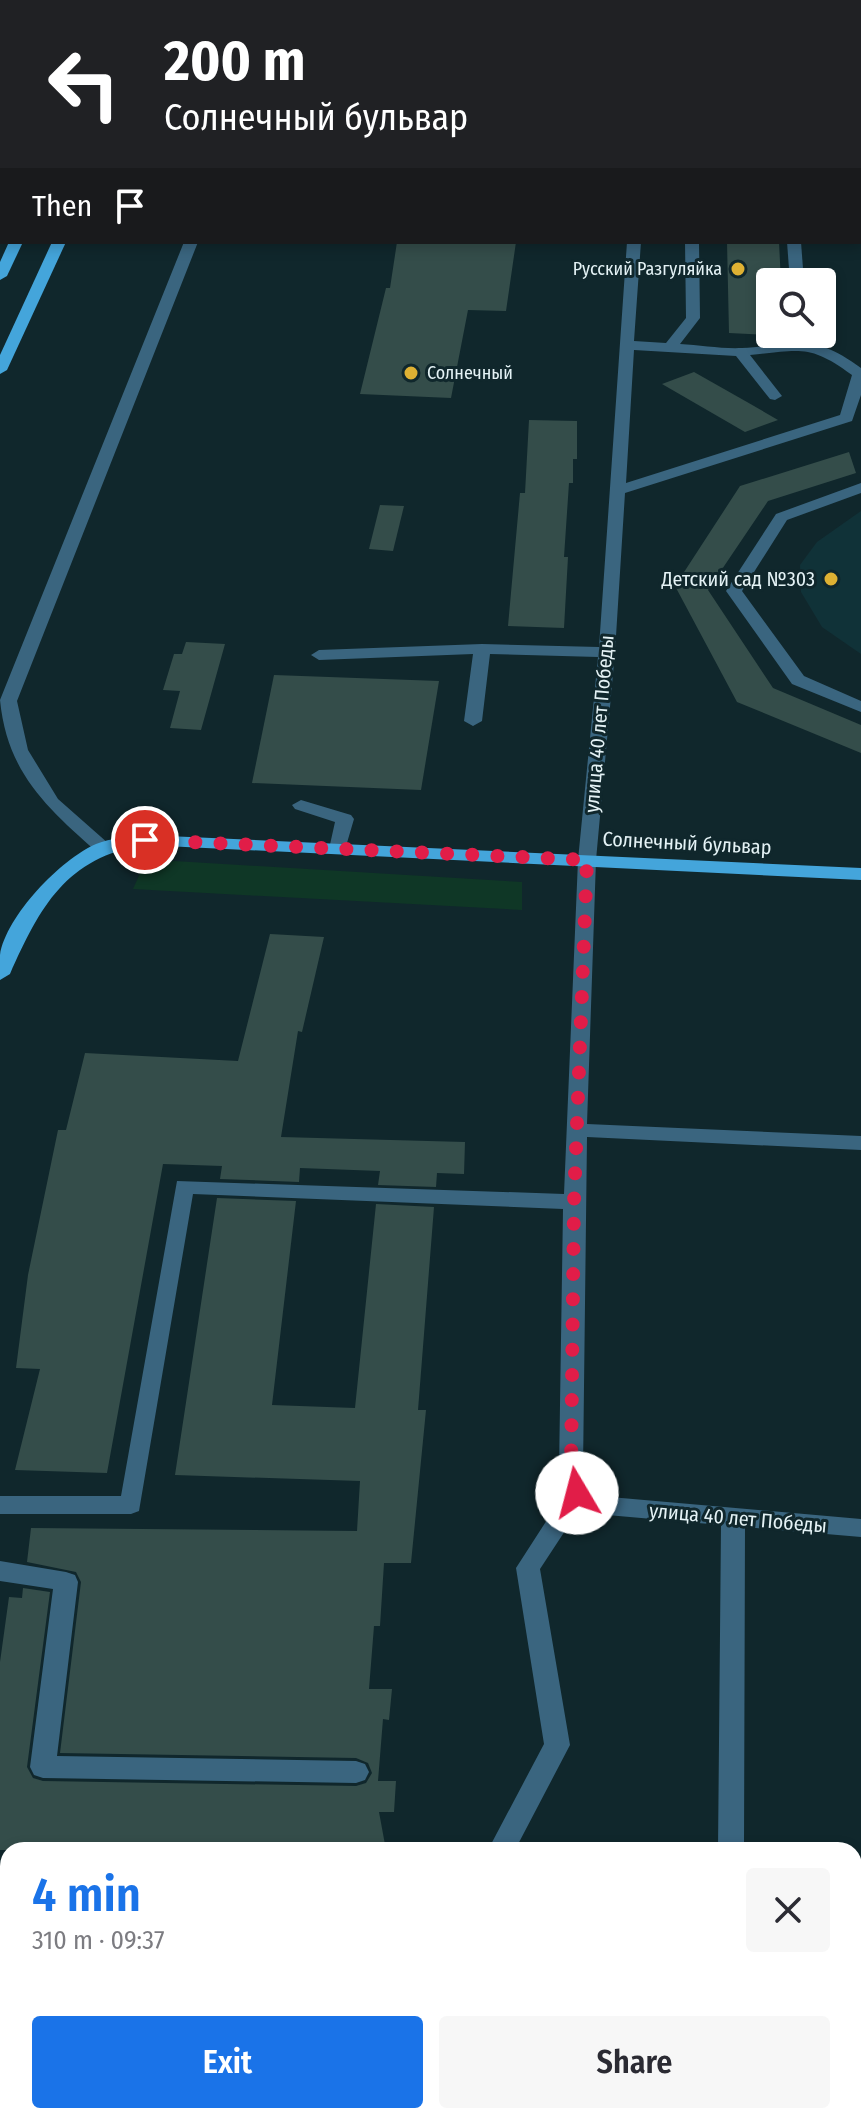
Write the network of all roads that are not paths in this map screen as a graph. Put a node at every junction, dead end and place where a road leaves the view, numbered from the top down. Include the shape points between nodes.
1 (15, 244) edge
2 (58, 244) edge
3 (190, 244) edge
4 (634, 244) edge
5 (692, 244) edge
6 (794, 244) edge
7 (796, 268) edge
8 (0, 276) edge
9 (625, 345) junction
10 (670, 347) junction
11 (761, 348) edge
12 (821, 348) edge
13 (740, 352) junction
14 (0, 370) edge
15 (775, 396) dead end
16 (854, 417) edge
17 (861, 488) edge
18 (616, 491) junction
19 (482, 649) junction
20 (607, 652) junction
21 (319, 655) dead end
22 (861, 707) edge
23 (473, 721) dead end
24 (301, 805) dead end
25 (103, 848) junction
26 (338, 849) junction
27 (587, 860) junction
28 (861, 874) edge
29 (0, 974) edge
30 (577, 1130) junction
31 (861, 1143) edge
32 (574, 1202) junction
33 (577, 1493) junction
34 (0, 1505) edge
35 (733, 1518) junction
36 (861, 1528) edge
37 (0, 1571) edge
38 (356, 1772) dead end
39 (505, 1842) edge
40 (731, 1842) edge

1 - 8 main road
2 - 14 main road
3 - 25 street via 8,701 19,750 51,802
4 - 9 street, улица 40 лет Победы
5 - 10 street via 693,318
6 - 7 street
9 - 10 street
9 - 18 street, улица 40 лет Победы
10 - 13 street
11 - 13 street
12 - 16 street via 860,374
13 - 15 street
16 - 18 street
17 - 22 street via 781,517 734,591 798,680
18 - 20 street, улица 40 лет Победы
19 - 20 street
19 - 21 street
19 - 23 street
20 - 27 street, улица 40 лет Победы
24 - 26 street via 345,819
25 - 26 main road, Солнечный бульвар via 145,840
25 - 29 main road, Солнечный бульвар via 58,875 26,917
26 - 27 main road, Солнечный бульвар
27 - 28 main road, Солнечный бульвар
27 - 30 street, улица 40 лет Победы
30 - 31 street
30 - 32 street, улица 40 лет Победы
32 - 33 street, улица 40 лет Победы via 571,1470
32 - 34 street via 184,1186 131,1505
33 - 35 street, улица 40 лет Победы via 607,1506
33 - 39 street via 528,1568 557,1745
35 - 36 street, улица 40 лет Победы
35 - 40 street
37 - 38 street via 66,1582 43,1767

